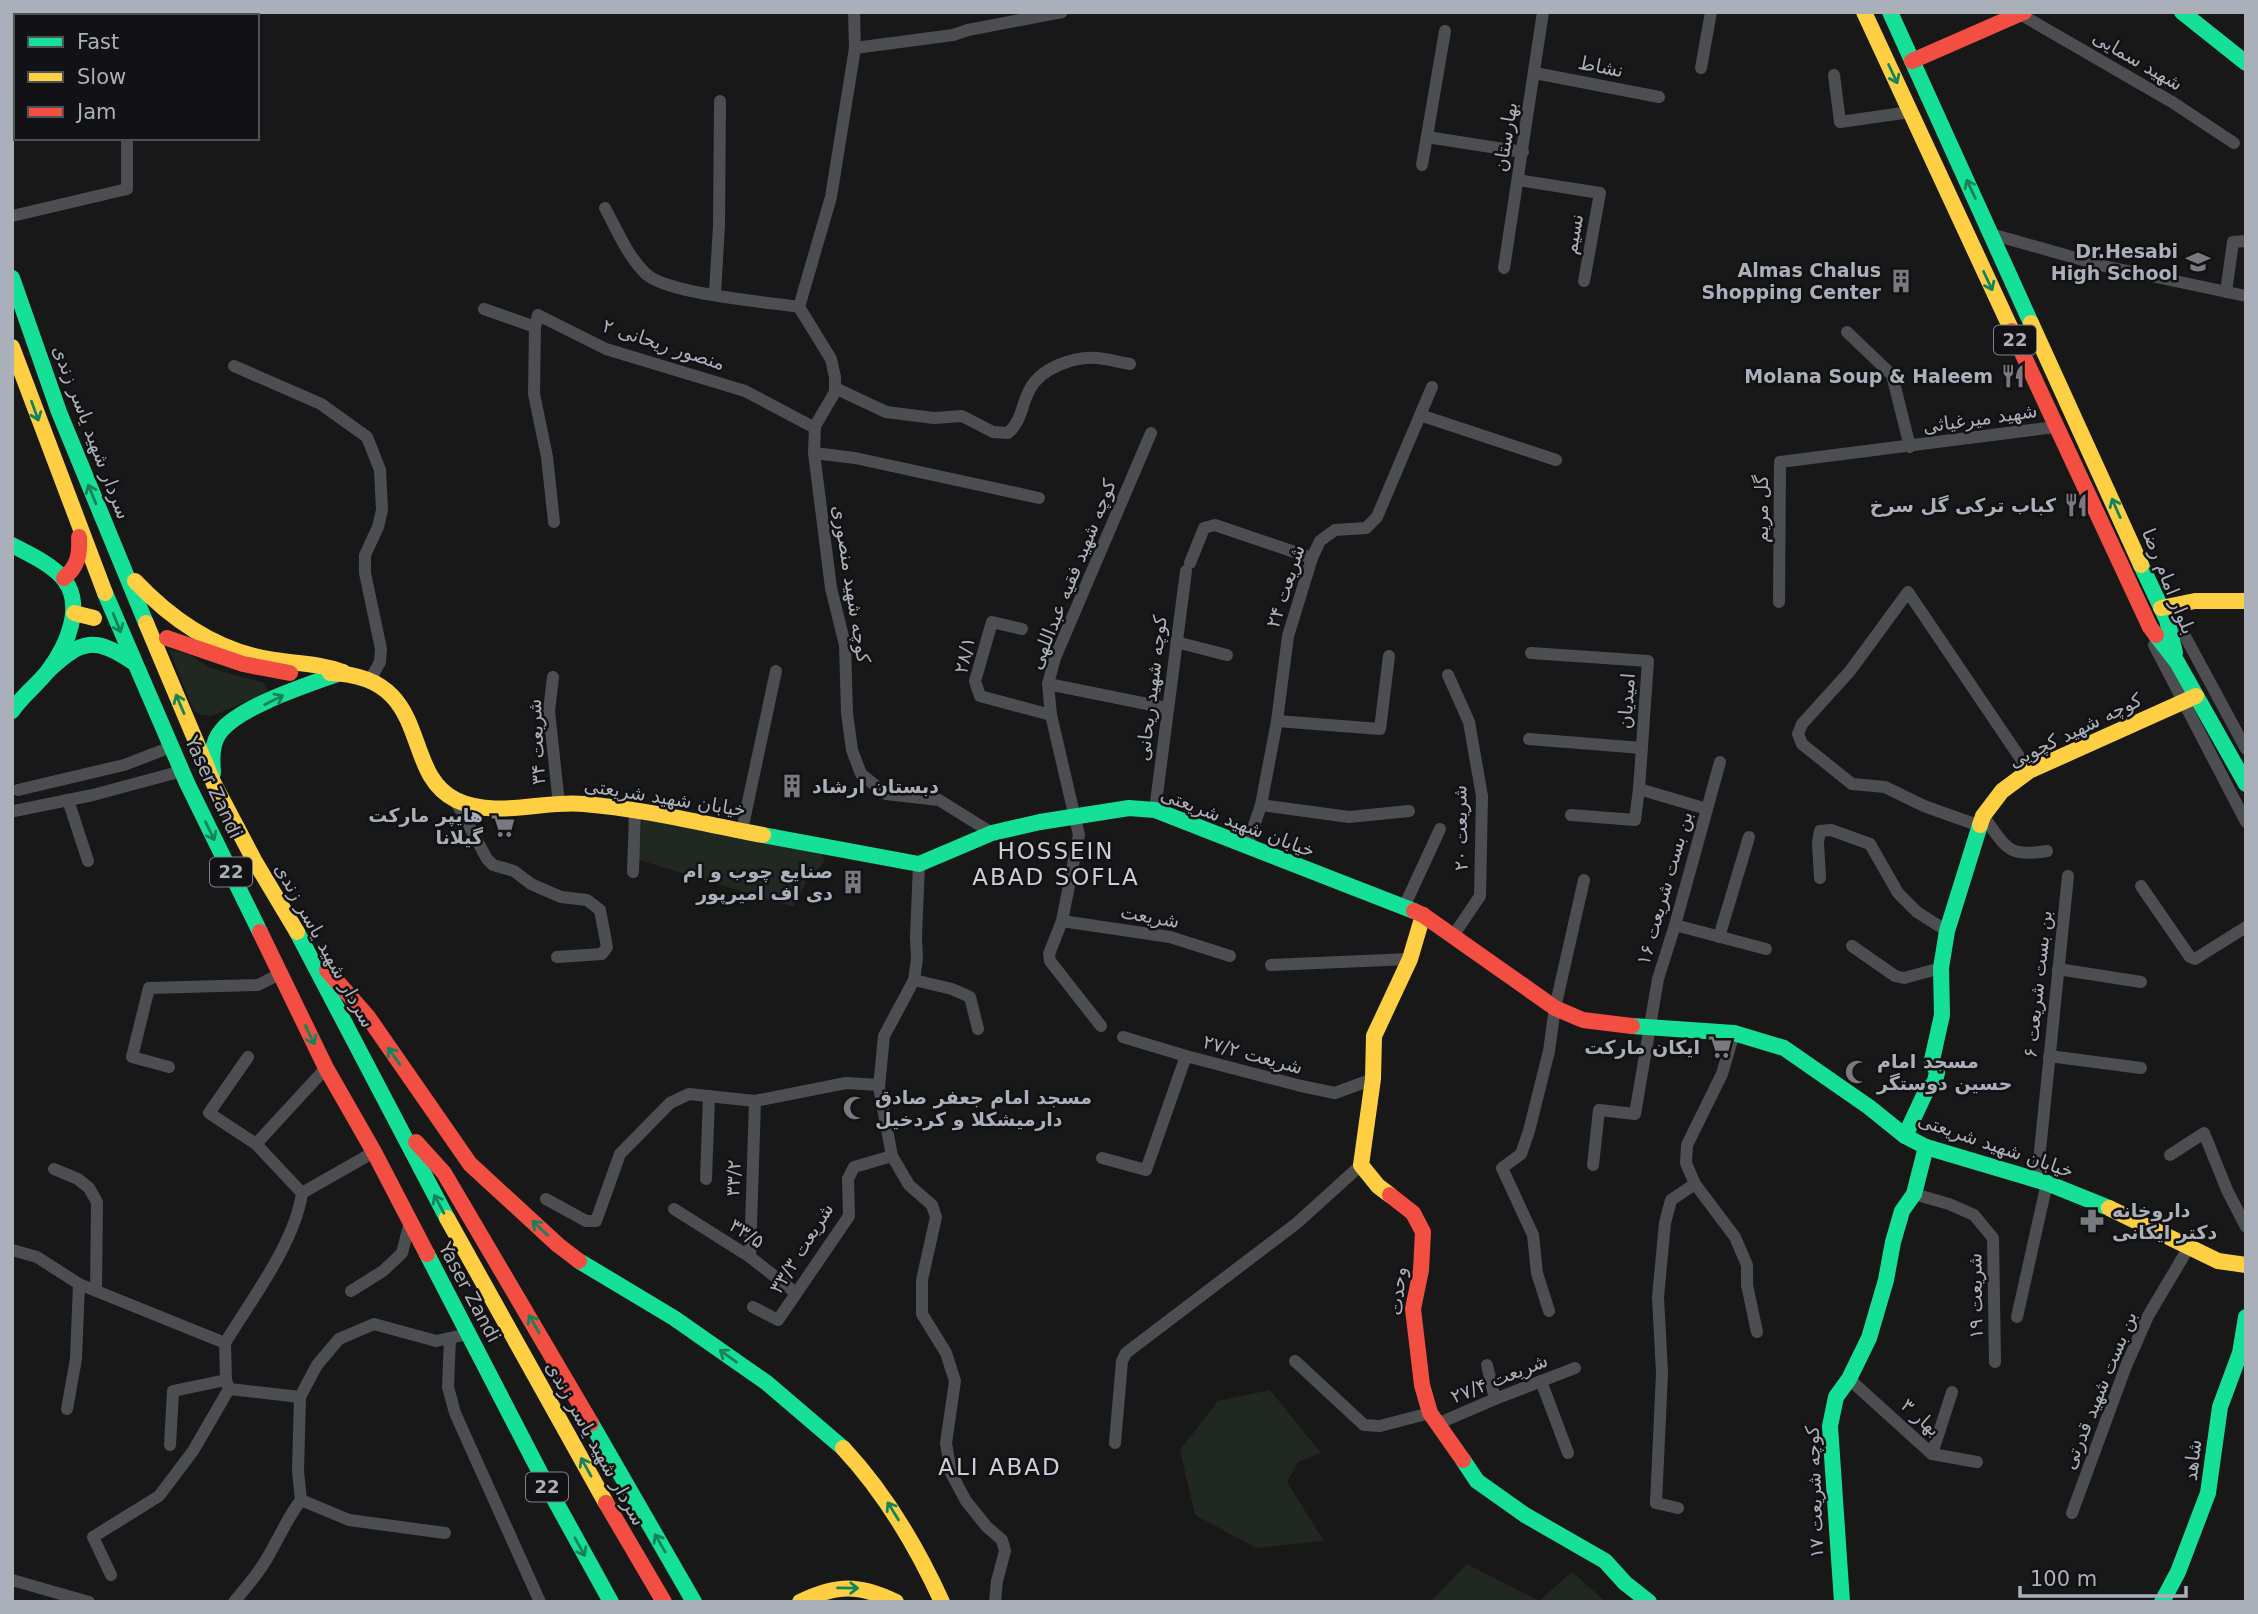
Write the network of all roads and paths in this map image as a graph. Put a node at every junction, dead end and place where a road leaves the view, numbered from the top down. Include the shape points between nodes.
1 (854, 12) edge
2 (1062, 12) edge
3 (1543, 12) edge
4 (1711, 12) edge
5 (1864, 12) edge
6 (1890, 12) edge
7 (2182, 12) edge
8 (2022, 13) edge
9 (1445, 31) dead end
10 (855, 48) junction
11 (1912, 61) junction
12 (2246, 63) edge
13 (1701, 68) dead end
14 (1535, 73) junction
15 (1834, 75) dead end
16 (1659, 97) dead end
17 (720, 101) dead end
18 (1910, 112) junction
19 (1427, 137) junction
20 (127, 140) edge
21 (2234, 143) dead end
22 (1523, 152) junction
23 (1422, 165) dead end
24 (1518, 180) junction
25 (605, 208) dead end
26 (12, 216) edge
27 (1991, 234) junction
28 (2246, 240) edge
29 (1504, 268) dead end
30 (12, 278) edge
31 (1584, 281) dead end
32 (2226, 292) junction
33 (715, 294) junction
34 (2246, 296) edge
35 (799, 307) junction
36 (484, 309) dead end
37 (535, 327) junction
38 (1847, 332) dead end
39 (12, 347) edge
40 (1130, 364) dead end
41 (234, 366) dead end
42 (1433, 387) dead end
43 (835, 388) junction
44 (1420, 415) junction
45 (2052, 427) junction
46 (815, 428) junction
47 (1152, 433) dead end
48 (1910, 447) junction
49 (814, 453) junction
50 (1556, 460) dead end
51 (1039, 498) dead end
52 (554, 523) dead end
53 (78, 526) junction
54 (2141, 541) dead end
55 (12, 545) edge
56 (1312, 558) junction
57 (122, 566) junction
58 (64, 578) junction
59 (2246, 601) edge
60 (1779, 602) dead end
61 (2165, 607) junction
62 (74, 613) junction
63 (94, 618) dead end
64 (1022, 629) dead end
65 (167, 638) dead end
66 (1176, 642) junction
67 (1531, 653) dead end
68 (1227, 655) dead end
69 (1389, 656) dead end
70 (133, 662) junction
71 (2177, 662) junction
72 (49, 670) junction
73 (776, 671) dead end
74 (343, 672) junction
75 (1448, 675) dead end
76 (553, 677) dead end
77 (370, 680) junction
78 (1048, 684) junction
79 (2190, 699) junction
80 (14, 703) edge
81 (1167, 708) junction
82 (1051, 715) junction
83 (1276, 721) junction
84 (1529, 739) dead end
85 (171, 747) junction
86 (1642, 748) junction
87 (2246, 749) edge
88 (1720, 762) dead end
89 (182, 771) junction
90 (2029, 771) junction
91 (214, 784) junction
92 (2246, 784) edge
93 (1639, 789) junction
94 (18, 790) dead end
95 (68, 800) junction
96 (455, 800) junction
97 (559, 804) junction
98 (1261, 805) junction
99 (1707, 809) junction
100 (1155, 810) junction
101 (14, 811) edge
102 (1409, 811) dead end
103 (635, 812) junction
104 (1075, 814) junction
105 (1571, 815) dead end
106 (1982, 821) junction
107 (2246, 822) edge
108 (1440, 829) dead end
109 (742, 830) junction
110 (992, 833) junction
111 (1749, 837) dead end
112 (1247, 846) junction
113 (2047, 851) dead end
114 (88, 861) dead end
115 (919, 864) junction
116 (633, 872) dead end
117 (2068, 876) dead end
118 (1820, 878) dead end
119 (1584, 880) dead end
120 (2141, 886) dead end
121 (1404, 907) junction
122 (1423, 915) junction
123 (1062, 921) junction
124 (1675, 925) junction
125 (2246, 927) edge
126 (1947, 931) junction
127 (1453, 936) junction
128 (1719, 937) junction
129 (300, 938) junction
130 (1852, 946) dead end
131 (1766, 949) dead end
132 (1230, 956) dead end
133 (557, 957) dead end
134 (1410, 959) junction
135 (1272, 965) dead end
136 (1941, 968) junction
137 (2058, 969) junction
138 (280, 974) junction
139 (914, 980) junction
140 (2141, 982) dead end
141 (1555, 1008) junction
142 (1101, 1026) dead end
143 (1650, 1027) junction
144 (978, 1029) dead end
145 (1734, 1033) junction
146 (1123, 1037) dead end
147 (1185, 1056) junction
148 (2049, 1056) junction
149 (248, 1057) dead end
150 (169, 1067) dead end
151 (326, 1068) junction
152 (2141, 1068) dead end
153 (1373, 1079) junction
154 (879, 1085) junction
155 (709, 1096) junction
156 (755, 1101) junction
157 (392, 1117) junction
158 (1905, 1136) junction
159 (256, 1144) junction
160 (1926, 1147) junction
161 (374, 1152) junction
162 (2170, 1155) dead end
163 (892, 1156) junction
164 (1102, 1158) dead end
165 (1361, 1165) junction
166 (1594, 1165) dead end
167 (54, 1169) dead end
168 (706, 1179) dead end
169 (2042, 1182) junction
170 (1695, 1184) junction
171 (302, 1193) junction
172 (1914, 1194) junction
173 (545, 1199) dead end
174 (674, 1209) dead end
175 (410, 1222) junction
176 (2246, 1227) edge
177 (2189, 1247) junction
178 (12, 1250) edge
179 (750, 1256) junction
180 (2246, 1265) edge
181 (79, 1284) junction
182 (96, 1291) junction
183 (351, 1291) dead end
184 (796, 1293) junction
185 (753, 1307) dead end
186 (1549, 1311) dead end
187 (2017, 1317) dead end
188 (2246, 1318) edge
189 (1757, 1332) dead end
190 (468, 1334) junction
191 (450, 1338) junction
192 (225, 1343) junction
193 (1295, 1361) dead end
194 (1995, 1362) dead end
195 (1487, 1365) dead end
196 (1575, 1368) dead end
197 (1849, 1379) junction
198 (1541, 1381) junction
199 (228, 1385) junction
200 (1952, 1392) dead end
201 (300, 1397) junction
202 (1495, 1399) junction
203 (67, 1409) dead end
204 (1434, 1418) junction
205 (1115, 1443) dead end
206 (170, 1445) dead end
207 (1568, 1453) dead end
208 (1932, 1454) junction
209 (1977, 1462) dead end
210 (301, 1500) junction
211 (1678, 1508) dead end
212 (2072, 1513) dead end
213 (445, 1533) dead end
214 (629, 1544) junction
215 (111, 1575) dead end
216 (12, 1580) edge
217 (89, 1602) edge
218 (234, 1602) edge
219 (540, 1602) edge
220 (611, 1602) edge
221 (647, 1602) edge
222 (664, 1602) edge
223 (694, 1602) edge
224 (800, 1602) edge
225 (895, 1602) edge
226 (942, 1602) edge
227 (995, 1602) edge
228 (1648, 1602) edge
229 (1842, 1602) edge
230 (2162, 1602) edge

1 - 10 street
2 - 10 street via 953,35
3 - 14 street, بهارستان
4 - 13 street
5 -> 18 main road, بلوار امام رضا / 22
6 - 11 main road, بلوار امام رضا
7 - 12 main road
8 - 11 main road
8 - 21 street, شهید سمایی
9 - 19 street
10 - 35 street via 831,197
27 -> 11 main road, بلوار امام رضا
14 - 16 street, نشاط
14 - 22 street, بهارستان
15 - 18 street via 1840,122
17 - 33 street
18 -> 45 main road, بلوار امام رضا / 22
19 - 22 street
19 - 23 street
20 - 26 street via 127,189
22 - 24 street, بهارستان
24 - 29 street, بهارستان
24 - 31 street, نسیم via 1600,193
25 - 33 street via 628,252 647,276 675,288
27 - 32 street via 2104,266
61 -> 27 main road, بلوار امام رضا
28 - 32 street via 2234,242
57 -> 30 main road, سردار شهید یاسر زندی / 22 via 59,412
32 - 34 street
33 - 35 street
35 - 43 street via 831,359
36 - 37 street
37 - 46 street, منصور ریحانی ۲ via 538,315 606,349 745,391
37 - 52 street via 534,394
38 - 48 street via 1892,375
39 -> 53 main road, Yaser Zandi / 22
40 - 43 street via 1096,358 1067,362 1041,374 1017,425 1007,433 993,432 962,416 886,412
41 - 77 street via 321,404 367,436 380,470 382,510 365,555 381,649
42 - 44 street, شریعت ۲۴
43 - 46 street, کوچه شهید منصوری
44 - 50 street
44 - 56 street, شریعت ۲۴ via 1377,517 1366,528 1335,530 1321,541
45 - 48 street, شهید میرغیاثی
45 - 71 main road, بلوار امام رضا / 22 via 2150,627
45 - 79 street via 2126,591
46 - 49 street, کوچه شهید منصوری
47 - 78 street, کوچه شهید فقیه عبداللهی
48 - 60 street, گل مریم via 1780,462
49 - 51 street
49 - 110 street, کوچه شهید منصوری via 831,588 845,645 852,750 861,774 886,794 939,800
53 - 58 main road via 80,559
53 -> 70 main road, Yaser Zandi / 22
54 - 61 street
55 - 58 main road
56 - 66 street, کوچه شهید ریحانی via 1214,525 1204,528 1188,567
56 - 83 street, شریعت ۲۴ via 1288,636
57 - 74 main road via 152,601 199,635 272,660 317,664
91 -> 57 main road, سردار شهید یاسر زندی / 22
58 - 62 main road via 72,592
59 - 61 main road via 2195,601
61 - 71 main road, بلوار امام رضا
61 - 87 street
62 - 63 main road
62 - 72 main road
64 - 82 street, ۲۸/۱ via 992,622 975,681 979,696
65 - 74 main road via 262,670
66 - 68 street
66 - 81 street, کوچه شهید ریحانی
67 - 86 street, امیدیان via 1648,661
69 - 83 street via 1380,729
70 - 72 main road via 113,648 84,644 69,650
70 - 85 main road, Yaser Zandi / 22
71 - 79 main road
72 - 80 main road
73 - 109 street
74 - 77 main road
91 -> 74 main road via 212,750 222,729 290,691
75 - 127 street, شریعت ۲۰ via 1469,722 1482,796 1480,896
76 - 97 street, شریعت ۳۴ via 549,711
77 - 96 main road via 393,696 415,733 429,774
78 - 81 street
78 - 82 street, کوچه شهید فقیه عبداللهی
79 - 90 main road, کوچه شهید کچویی
79 - 92 main road
79 - 107 street
81 - 100 street, کوچه شهید ریحانی
82 - 104 street, کوچه شهید فقیه عبداللهی
83 - 98 street, شریعت ۲۴
84 - 86 street
85 - 89 main road, Yaser Zandi / 22
85 - 94 street via 124,765
86 - 93 street, امیدیان
88 - 99 street, بن بست شریعت ۱۶
89 - 95 street
89 -> 138 main road, Yaser Zandi / 22
90 - 106 main road, کوچه شهید کچویی via 2002,791
90 - 106 street via 1908,592 1798,733 1802,744 1852,784 1885,787 1924,806
91 - 129 main road, سردار شهید یاسر زندی / 22
93 - 99 street
93 - 105 street, امیدیان via 1635,820
95 - 101 street
95 - 114 street
96 - 97 main road, خیابان شهید شریعتی via 505,810
96 - 133 street via 493,865 514,870 531,884 561,897 587,900 600,910 607,947 602,954
97 - 103 main road, خیابان شهید شریعتی
98 - 102 street via 1349,817
98 - 112 street, شریعت ۲۴
99 - 124 street, بن بست شریعت ۱۶
100 - 104 main road, خیابان شهید شریعتی via 1129,807
100 - 112 main road, خیابان شهید شریعتی
103 - 109 main road, خیابان شهید شریعتی
103 - 116 street
104 - 110 main road, خیابان شهید شریعتی
104 - 123 street, کوچه شهید فقیه عبداللهی via 1079,835
106 - 113 street via 2008,848 2025,855
106 - 126 main road, کوچه شهید کچویی
108 - 121 street
109 - 115 main road, خیابان شهید شریعتی
110 - 115 main road, خیابان شهید شریعتی
111 - 128 street
112 - 121 main road, خیابان شهید شریعتی
115 - 139 street
117 - 137 street, بن بست شریعت ۶
118 - 126 street via 1820,831 1831,830 1870,844 1898,893
119 - 141 street
120 - 125 street via 2195,959
121 - 122 main road, خیابان شهید شریعتی
122 - 127 main road, خیابان شهید شریعتی
122 - 134 main road
123 - 132 street, شریعت via 1170,937
123 - 142 street, کوچه شهید فقیه عبداللهی via 1050,961
124 - 128 street
124 - 143 street, بن بست شریعت ۱۶ via 1658,979
126 - 136 main road, کوچه شهید کچویی
127 - 141 main road, خیابان شهید شریعتی
128 - 131 street
129 - 157 main road, سردار شهید یاسر زندی / 22
226 -> 129 main road via 888,1503 844,1449 784,1396 685,1325 558,1245 470,1164 368,1017
130 - 136 street via 1895,976 1904,978
134 - 135 street
134 - 153 main road via 1374,1036
136 - 158 main road, کوچه شهید کچویی via 1942,1014 1932,1059 1937,1073
137 - 140 street
137 - 148 street, بن بست شریعت ۶
138 - 150 street via 258,985 149,988 132,1058
138 -> 151 main road, Yaser Zandi / 22
139 - 144 street via 970,998
139 - 154 street via 884,1036
141 - 143 main road, خیابان شهید شریعتی via 1583,1020
141 - 186 street via 1529,1131 1521,1154 1502,1168 1533,1235 1537,1273
143 - 145 main road, خیابان شهید شریعتی
143 - 166 street, بن بست شریعت ۱۶ via 1635,1114 1599,1110
145 - 158 main road, خیابان شهید شریعتی via 1784,1048
145 - 170 street via 1722,1074 1687,1145 1686,1163
146 - 147 street, شریعت ۲۷/۲
147 - 153 street, شریعت ۲۷/۲ via 1335,1093
147 - 164 street via 1146,1170
148 - 152 street
148 - 169 street, بن بست شریعت ۶
149 - 159 street via 209,1113
151 - 159 street
151 - 161 main road, Yaser Zandi / 22
153 - 165 main road
154 - 156 street via 846,1083
154 - 163 street
155 - 156 street
155 - 168 street
155 - 173 street via 689,1094 670,1103 620,1154 596,1221 586,1221
156 - 179 street, ۳۳/۲
214 -> 157 main road, سردار شهید یاسر زندی / 22
223 -> 157 main road via 444,1173
158 - 160 main road, خیابان شهید شریعتی
159 - 171 street
160 - 169 main road, خیابان شهید شریعتی
160 - 172 main road, کوچه شریعت ۱۷
161 - 171 street
161 - 175 main road, Yaser Zandi / 22
162 - 176 street via 2204,1133
163 - 184 street, شریعت ۳۳/۳ via 854,1167 848,1179 849,1216
163 - 227 street via 909,1185 932,1205 936,1217 922,1280 922,1314 946,1353 955,1381 946,1443 951,1473 966,1501 1002,1540 1005,1551
165 - 204 main road, وحدت via 1378,1186 1413,1213 1423,1232 1412,1309 1422,1385
165 - 205 street via 1297,1223 1126,1353
167 - 182 street via 78,1179 97,1202
169 - 177 main road, خیابان شهید شریعتی
169 - 187 street, بن بست شریعت ۶
170 - 189 street via 1735,1237 1747,1265
170 - 211 street via 1671,1200 1658,1297 1662,1373 1656,1503
171 - 192 street via 290,1237
172 - 194 street, شریعت ۱۹ via 1974,1215 1993,1238
172 - 197 main road, کوچه شریعت ۱۷ via 1902,1211 1892,1242 1870,1338
174 - 179 street, ۳۳/۵
175 - 183 street via 402,1253
175 - 190 main road, Yaser Zandi / 22
177 - 180 main road, خیابان شهید شریعتی via 2218,1261
177 - 212 street, بن بست شهید قدرتی via 2148,1316 2126,1366
178 - 181 street via 37,1258
179 - 184 street, ۳۳/۵
181 - 182 street
181 - 203 street via 76,1359
182 - 192 street
184 - 185 street, شریعت ۳۳/۳ via 778,1320
188 - 230 main road, شاهد via 2240,1353 2220,1407 2208,1493
190 - 191 street
190 -> 220 main road, Yaser Zandi / 22
191 - 201 street via 436,1340 374,1324 358,1329 339,1339
191 - 219 street via 448,1387 455,1413
192 - 199 street
193 - 204 street, شریعت ۲۷/۴ via 1364,1425
195 - 202 street
196 - 198 street, شریعت ۲۷/۴
197 - 208 street, بهار ۳
197 - 229 main road, کوچه شریعت ۱۷ via 1836,1397 1830,1426
198 - 202 street, شریعت ۲۷/۴
198 - 207 street
199 - 201 street
199 - 206 street via 173,1391
199 - 215 street via 193,1451 159,1496 93,1537
200 - 208 street
201 - 210 street
202 - 204 street, شریعت ۲۷/۴
204 - 228 main road, وحدت via 1477,1481 1605,1562
208 - 209 street, بهار ۳
210 - 213 street via 349,1520
210 - 218 street
214 - 221 main road via 626,1564
214 - 222 main road, سردار شهید یاسر زندی / 22
216 - 217 street
224 -> 225 main road via 819,1591 845,1586 873,1590

